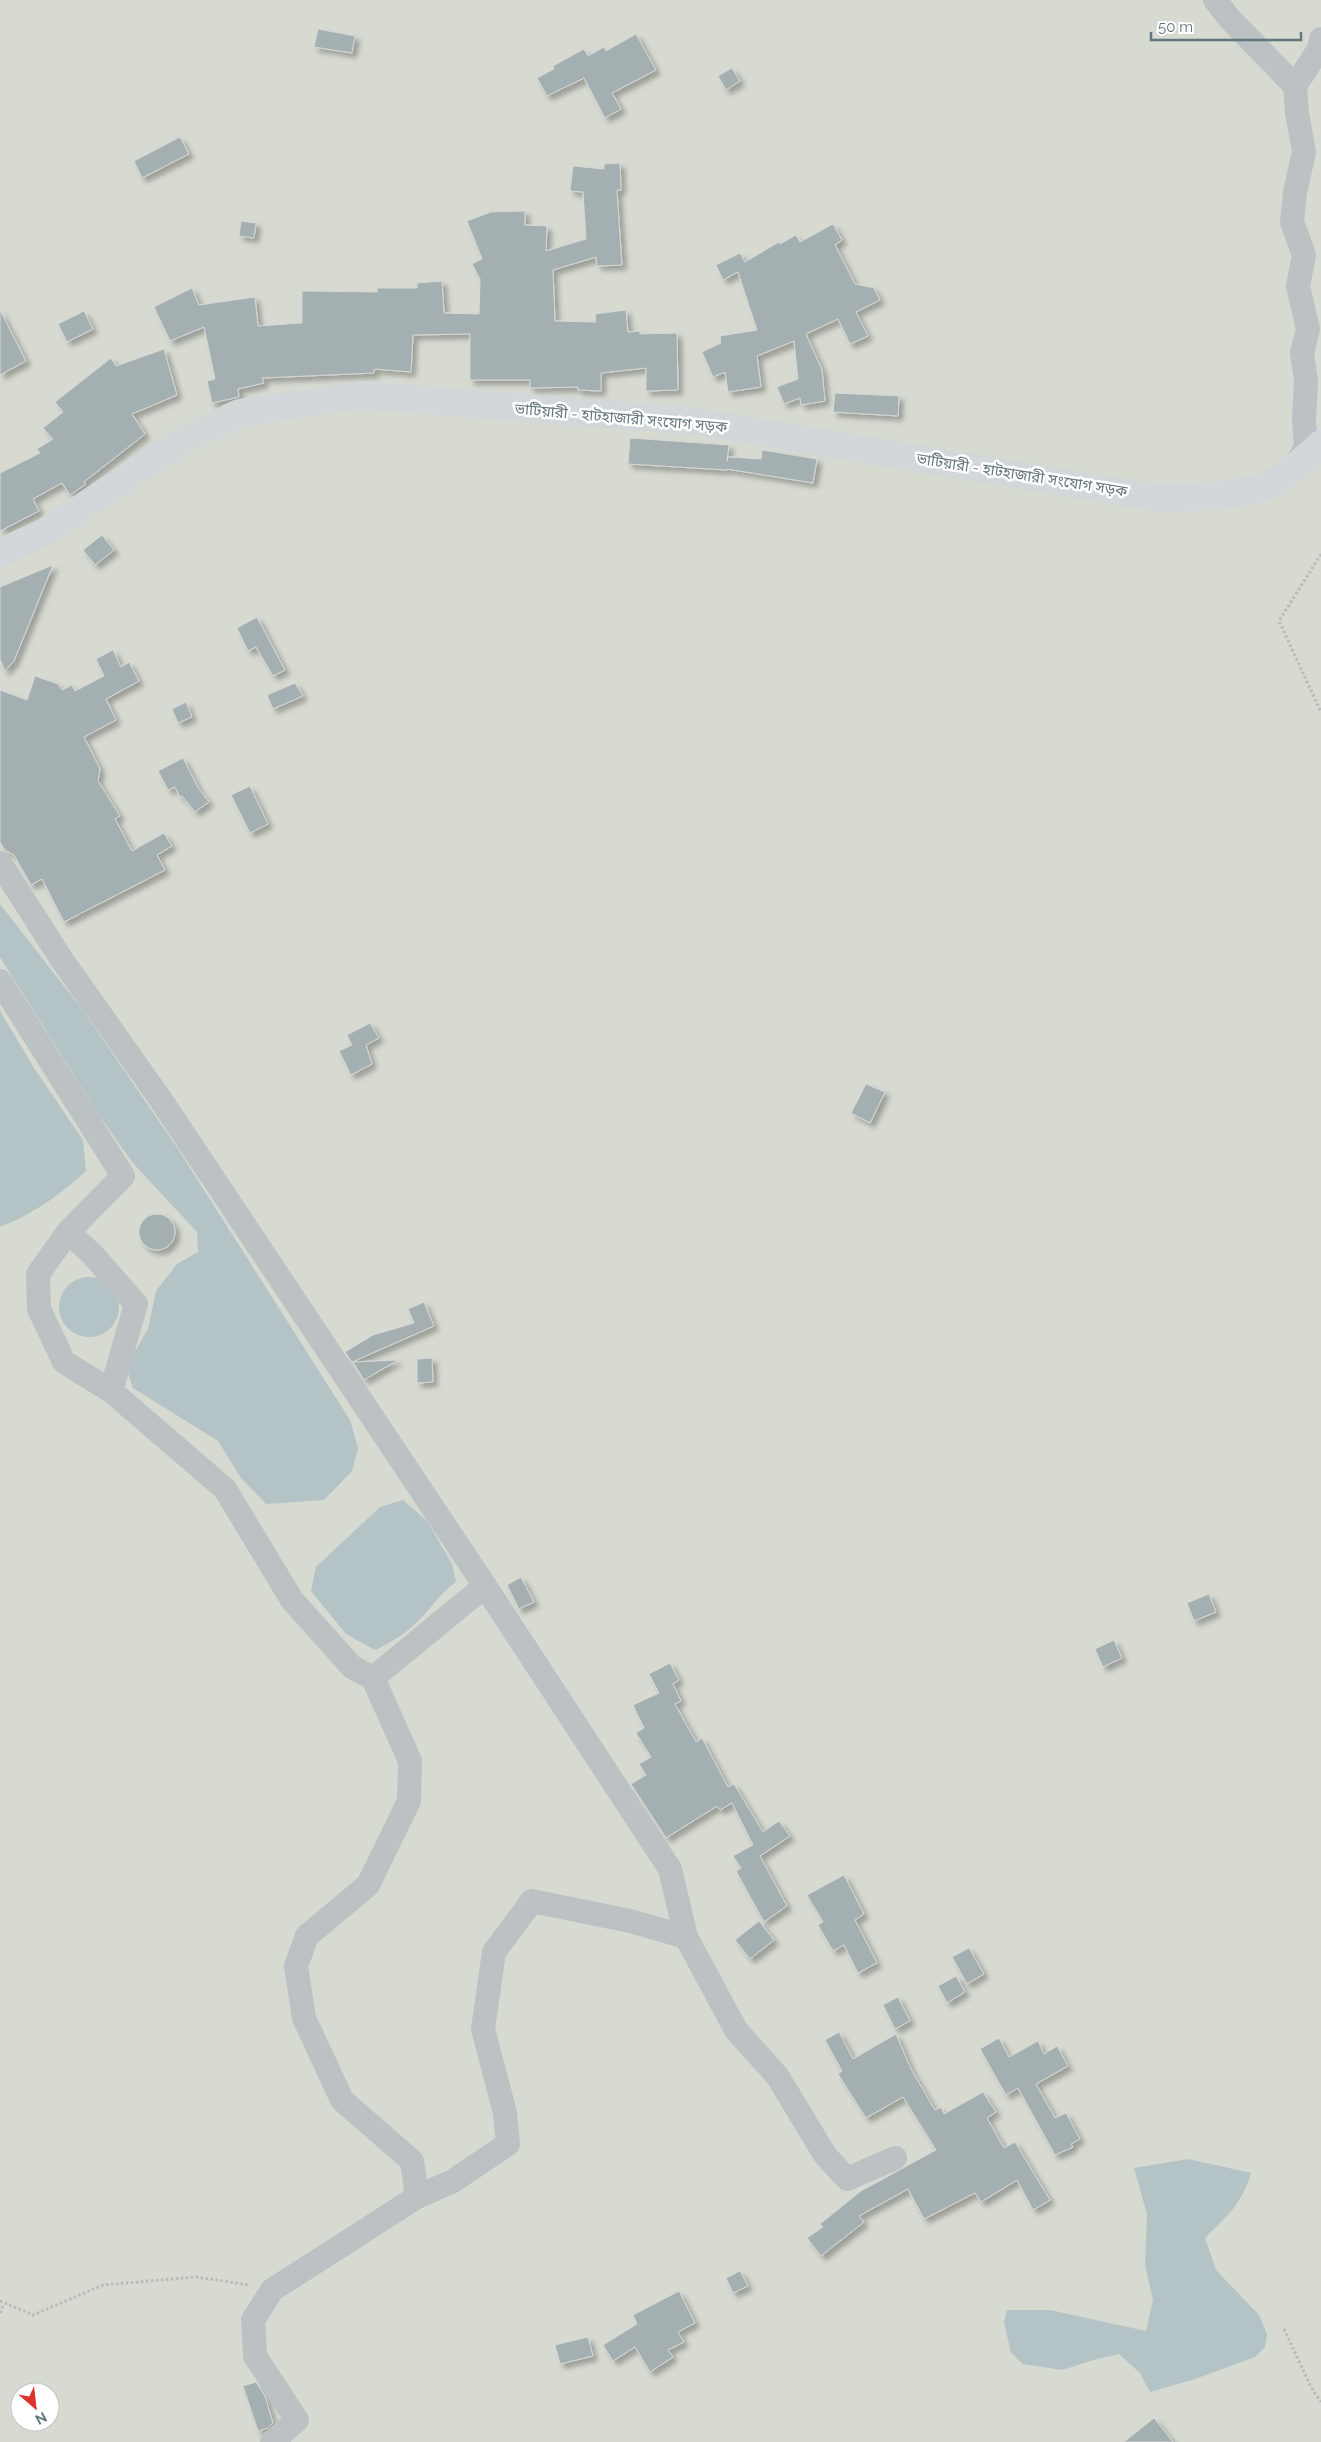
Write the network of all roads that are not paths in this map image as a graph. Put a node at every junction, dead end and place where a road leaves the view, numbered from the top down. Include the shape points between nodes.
1 (1215, 0) edge
2 (1321, 39) edge
3 (1295, 86) junction
4 (1321, 444) edge
5 (1295, 467) junction
6 (0, 553) edge
7 (0, 863) edge
8 (0, 981) edge
9 (68, 1232) junction
10 (111, 1391) junction
11 (485, 1586) junction
12 (373, 1678) junction
13 (686, 1936) junction
14 (895, 2158) dead end
15 (417, 2196) junction
16 (272, 2442) edge

1 - 3 street
2 - 3 street via 1319,49
3 - 5 street via 1304,152 1292,222 1304,254 1298,286 1308,329 1302,353 1306,381 1306,446
4 - 5 main road, ভাটিয়ারী - হাটহাজারী সংযোগ সড়ক
5 - 6 main road, ভাটিয়ারী - হাটহাজারী সংযোগ সড়ক via 1259,488 1216,496 1157,498 692,422 362,396 239,413 180,442 45,532
7 - 11 street via 62,960 161,1100
8 - 9 street via 123,1176
9 - 10 street via 136,1304
9 - 10 street via 38,1274 39,1309 64,1362
10 - 12 street via 225,1489 292,1600 352,1667
11 - 12 street
11 - 13 street via 670,1869
12 - 15 street via 410,1761 409,1801 368,1885 307,1936 296,1966 304,2018 342,2100 412,2161
13 - 14 street via 736,2030 778,2077 825,2155 847,2179
13 - 15 street via 630,1920 532,1901 494,1952 483,2029 505,2113 508,2144 453,2181
15 - 16 street via 272,2290 253,2320 254,2356 297,2420

